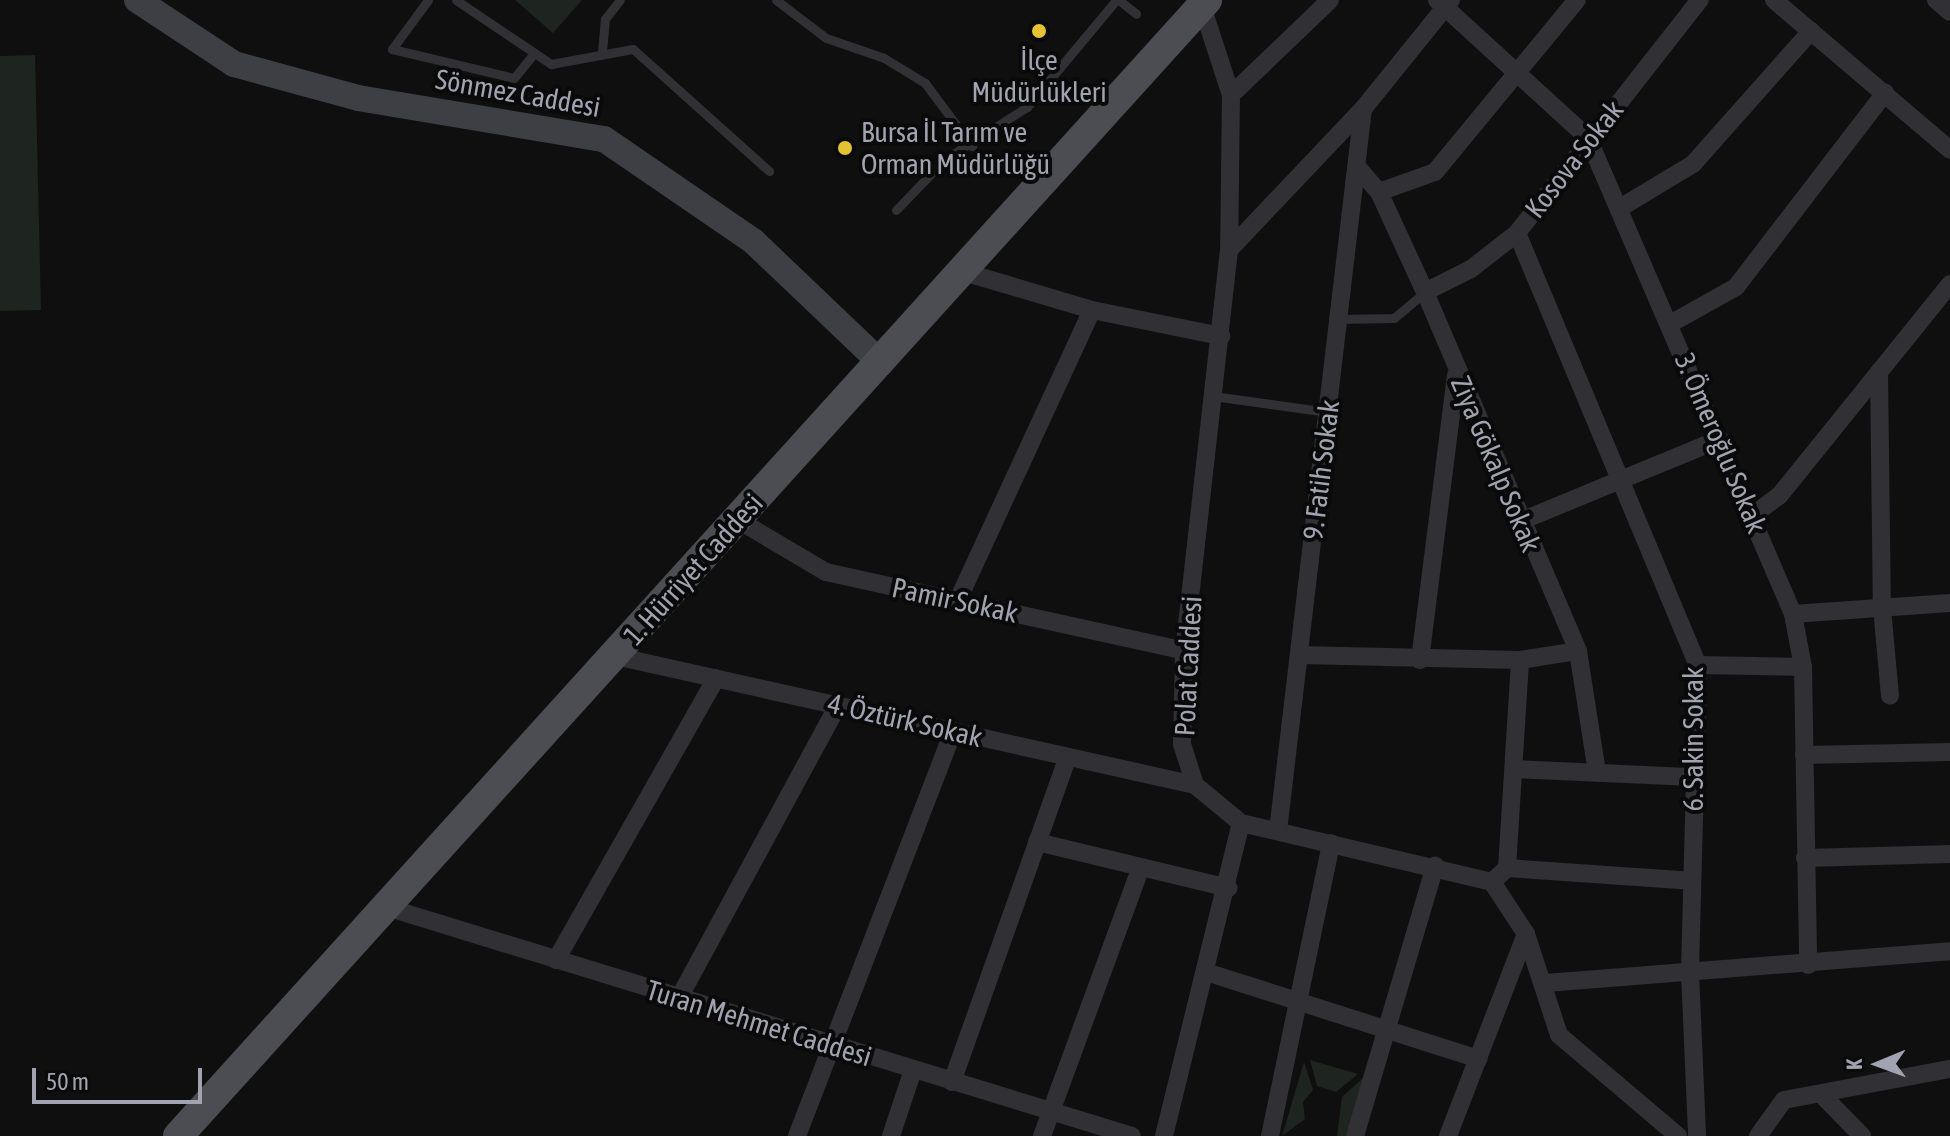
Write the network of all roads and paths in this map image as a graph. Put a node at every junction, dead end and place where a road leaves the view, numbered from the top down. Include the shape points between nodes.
1 (137, 0) edge
2 (428, 0) edge
3 (456, 0) edge
4 (620, 0) edge
5 (776, 0) edge
6 (1118, 0) edge
7 (1330, 0) edge
8 (1577, 0) edge
9 (1700, 0) edge
10 (1774, 0) edge
11 (1936, 0) edge
12 (1445, 2) edge
13 (1204, 3) edge
14 (1950, 12) edge
15 (1136, 14) dead end
16 (1811, 31) junction
17 (602, 52) junction
18 (534, 53) junction
19 (1518, 72) junction
20 (1885, 93) junction
21 (1231, 95) junction
22 (1363, 109) junction
23 (1588, 138) junction
24 (972, 146) junction
25 (1950, 150) edge
26 (1358, 168) junction
27 (769, 171) dead end
28 (1379, 192) junction
29 (1620, 208) junction
30 (896, 210) dead end
31 (1517, 233) junction
32 (1229, 250) junction
33 (964, 272) junction
34 (1950, 284) edge
35 (1425, 292) junction
36 (1092, 310) junction
37 (1340, 319) junction
38 (1670, 324) junction
39 (1221, 336) junction
40 (881, 363) junction
41 (1879, 372) junction
42 (1457, 373) junction
43 (1213, 396) junction
44 (1328, 412) junction
45 (1720, 439) junction
46 (1620, 481) junction
47 (1752, 516) junction
48 (738, 520) junction
49 (1521, 521) junction
50 (958, 600) junction
51 (1950, 603) edge
52 (1882, 608) junction
53 (1793, 614) junction
54 (1184, 651) junction
55 (1578, 651) junction
56 (1299, 655) junction
57 (615, 656) junction
58 (1420, 660) junction
59 (1520, 660) junction
60 (1698, 665) junction
61 (1803, 667) junction
62 (716, 678) junction
63 (1890, 696) dead end
64 (838, 705) junction
65 (953, 731) junction
66 (1950, 752) edge
67 (1804, 755) junction
68 (1068, 757) junction
69 (1514, 769) junction
70 (1597, 773) junction
71 (1693, 777) junction
72 (1195, 785) junction
73 (1241, 823) junction
74 (1278, 831) junction
75 (1037, 842) junction
76 (1331, 843) junction
77 (1950, 854) edge
78 (1805, 858) junction
79 (1435, 866) junction
80 (1507, 868) junction
81 (1140, 869) junction
82 (1691, 881) junction
83 (1492, 882) junction
84 (1229, 888) junction
85 (386, 907) junction
86 (1526, 934) junction
87 (1950, 951) edge
88 (556, 960) junction
89 (1808, 965) junction
90 (1206, 972) junction
91 (1690, 973) junction
92 (1546, 983) junction
93 (679, 998) junction
94 (1302, 1000) junction
95 (1390, 1030) junction
96 (829, 1045) junction
97 (1478, 1059) junction
98 (1950, 1069) edge
99 (913, 1070) junction
100 (952, 1082) junction
101 (1823, 1096) junction
102 (1050, 1112) junction
103 (178, 1136) edge
104 (797, 1136) edge
105 (891, 1136) edge
106 (1042, 1136) edge
107 (1132, 1136) edge
108 (1164, 1136) edge
109 (1270, 1136) edge
110 (1355, 1136) edge
111 (1448, 1136) edge
112 (1678, 1136) edge
113 (1697, 1136) edge
114 (1758, 1136) edge
115 (1862, 1136) edge

1 - 40 main road, Sönmez Caddesi via 234,64 358,98 604,139 753,241
2 - 18 lane via 392,49 514,78
3 - 18 lane
4 - 17 lane via 605,19
5 - 24 lane via 826,38 884,58 925,83
6 - 15 lane
6 - 24 lane via 1027,107
7 - 21 street
8 - 19 street
9 - 23 street, Kosova Sokak
10 - 16 street
11 - 14 street
12 - 19 street, 3. Ömeroğlu Sokak
12 - 22 street
13 - 21 street, Polat Caddesi
13 - 33 main road, 1. Hürriyet Caddesi
16 - 20 street
16 - 29 street via 1693,164
17 - 18 lane via 551,64
17 - 27 lane via 633,49
19 - 23 street, 3. Ömeroğlu Sokak
19 - 28 street via 1435,172
20 - 25 street
20 - 38 street via 1736,287
21 - 32 street, Polat Caddesi
22 - 26 street, 9. Fatih Sokak
22 - 32 street
23 - 29 street, 3. Ömeroğlu Sokak
23 - 31 street, Kosova Sokak
24 - 30 lane via 945,159
26 - 28 street, Ziya Gökalp Sokak
26 - 37 street, 9. Fatih Sokak
28 - 35 street, Ziya Gökalp Sokak
29 - 38 street, 3. Ömeroğlu Sokak
31 - 35 street, Kosova Sokak via 1471,269
31 - 46 street, 6. Sakin Sokak
32 - 39 street, Polat Caddesi
33 - 36 street
33 - 40 main road, 1. Hürriyet Caddesi
34 - 41 street
35 - 37 lane via 1394,318
35 - 42 street, Ziya Gökalp Sokak
36 - 39 street
36 - 50 street
37 - 44 street, 9. Fatih Sokak
38 - 45 street, 3. Ömeroğlu Sokak
39 - 43 street, Polat Caddesi
40 - 48 main road, 1. Hürriyet Caddesi
41 - 47 street via 1779,496
41 - 52 street
42 - 49 street, Ziya Gökalp Sokak
42 - 58 street
43 - 44 lane
43 - 54 street, Polat Caddesi
44 - 56 street, 9. Fatih Sokak
45 - 46 street
45 - 47 street, 3. Ömeroğlu Sokak
46 - 49 street
46 - 60 street, 6. Sakin Sokak
47 - 53 street, 3. Ömeroğlu Sokak
48 - 50 street, Pamir Sokak via 826,572
48 - 57 main road, 1. Hürriyet Caddesi
49 - 55 street, Ziya Gökalp Sokak
50 - 54 street, Pamir Sokak
51 - 52 street
52 - 53 street
52 - 63 street
53 - 61 street, 3. Ömeroğlu Sokak
54 - 72 street, Polat Caddesi via 1182,744
55 - 59 street
55 - 70 street, Ziya Gökalp Sokak
56 - 58 street
56 - 74 street, 9. Fatih Sokak
57 - 62 street, 4. Öztürk Sokak
57 - 85 main road, 1. Hürriyet Caddesi
58 - 59 street
59 - 69 street
60 - 61 street
60 - 71 street, 6. Sakin Sokak
61 - 67 street, 3. Ömeroğlu Sokak
62 - 64 street, 4. Öztürk Sokak
62 - 88 street
64 - 65 street, 4. Öztürk Sokak
64 - 93 street
65 - 68 street, 4. Öztürk Sokak
65 - 96 street
66 - 67 street
67 - 78 street, 3. Ömeroğlu Sokak
68 - 72 street, 4. Öztürk Sokak
68 - 75 street
69 - 70 street
69 - 80 street
70 - 71 street
71 - 82 street, 6. Sakin Sokak
72 - 73 street
73 - 74 street
73 - 84 street
74 - 76 street
75 - 81 street
75 - 100 street
76 - 79 street
76 - 94 street
77 - 78 street
78 - 89 street, 3. Ömeroğlu Sokak
79 - 83 street
79 - 95 street
80 - 82 street
80 - 83 street
81 - 84 street
81 - 102 street
82 - 91 street, 6. Sakin Sokak
83 - 86 street
84 - 90 street
85 - 88 street, Turan Mehmet Caddesi
85 - 103 main road, 1. Hürriyet Caddesi
86 - 92 street
86 - 97 street
87 - 89 street
88 - 93 street, Turan Mehmet Caddesi
89 - 91 street
90 - 94 street
90 - 108 street
91 - 92 street
91 - 113 street, 6. Sakin Sokak
92 - 112 street via 1559,1035
93 - 96 street, Turan Mehmet Caddesi
94 - 95 street
94 - 109 street
95 - 97 street
95 - 110 street
96 - 99 street, Turan Mehmet Caddesi
96 - 104 street
97 - 111 street
98 - 101 street
99 - 100 street, Turan Mehmet Caddesi
99 - 105 street
100 - 102 street, Turan Mehmet Caddesi
101 - 114 street via 1784,1100
101 - 115 street
102 - 106 street
102 - 107 street, Turan Mehmet Caddesi

